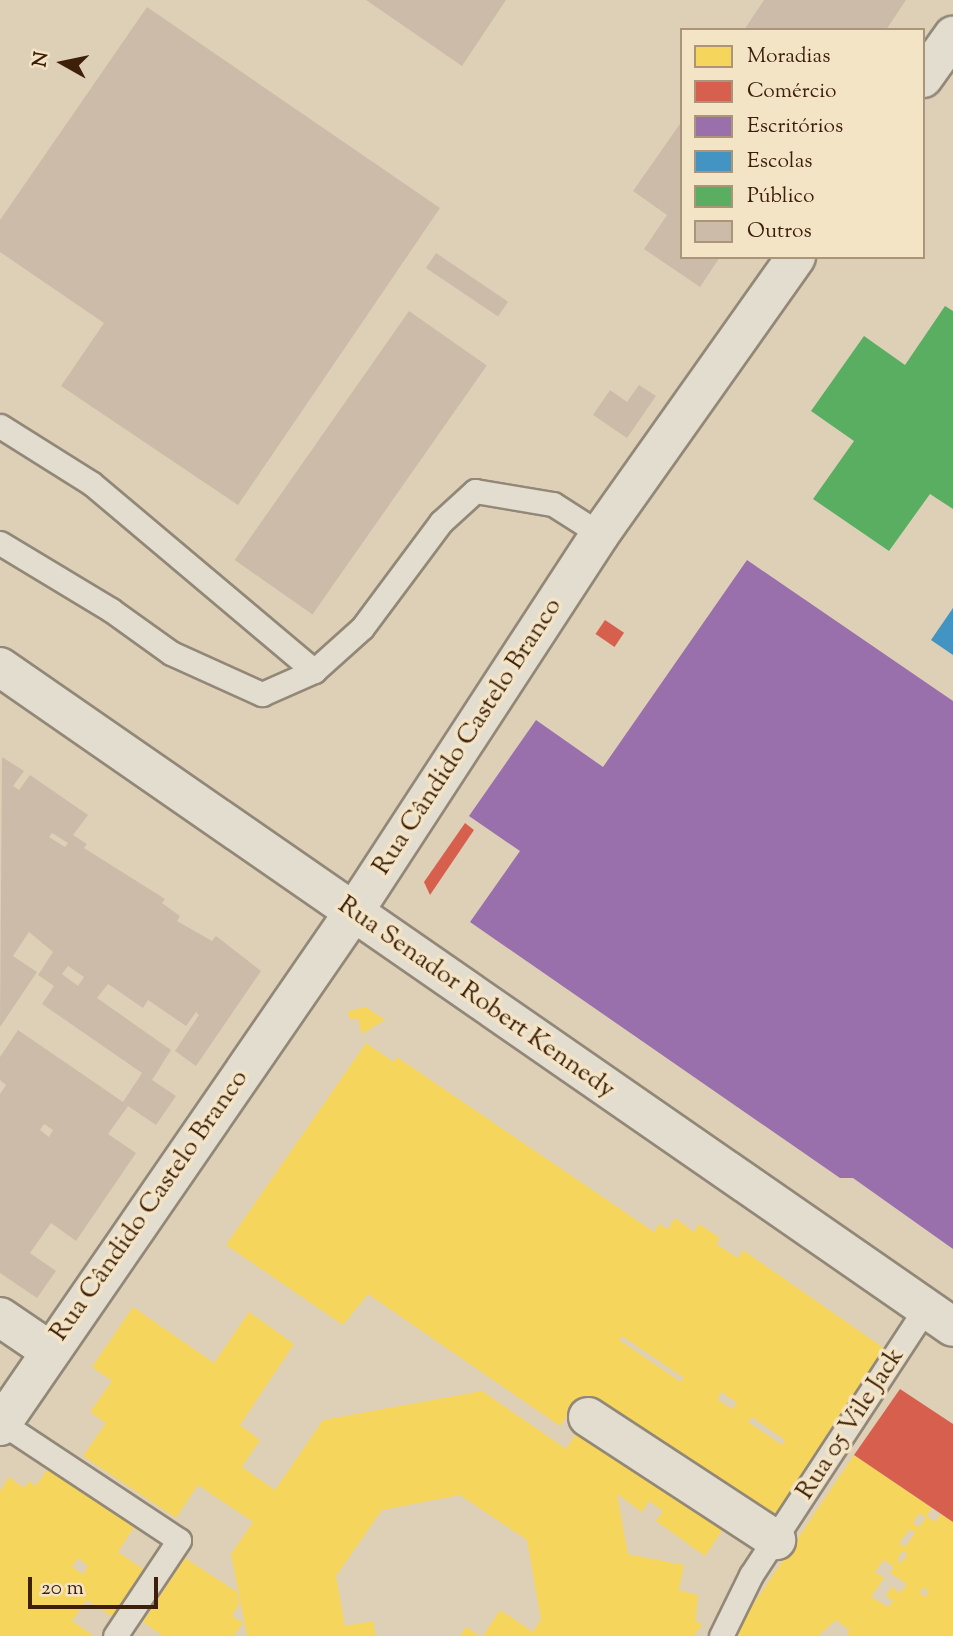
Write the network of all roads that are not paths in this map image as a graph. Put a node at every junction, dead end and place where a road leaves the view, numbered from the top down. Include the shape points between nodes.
1 (795, 259) edge
2 (0, 426) edge
3 (600, 534) junction
4 (0, 543) edge
5 (0, 667) edge
6 (314, 671) junction
7 (353, 913) junction
8 (0, 1317) edge
9 (939, 1317) edge
10 (50, 1351) junction
11 (587, 1418) dead end
12 (1, 1424) edge
13 (776, 1540) junction
14 (115, 1636) edge
15 (721, 1636) edge

1 - 3 street, Rua Cândido Castelo Branco
2 - 6 lane via 91,483
3 - 6 lane via 553,504 475,491 441,522 362,628
3 - 7 street, Rua Cândido Castelo Branco
4 - 6 lane via 172,653 262,694
5 - 7 street, Rua Senador Robert Kennedy
7 - 9 street, Rua Senador Robert Kennedy
7 - 10 street, Rua Cândido Castelo Branco
8 - 10 street
9 - 13 lane, Rua 05 Vile Jack
10 - 12 street, Rua Cândido Castelo Branco
11 - 13 street
12 - 14 lane via 179,1540
13 - 15 lane, Rua 05 Vile Jack via 751,1575

